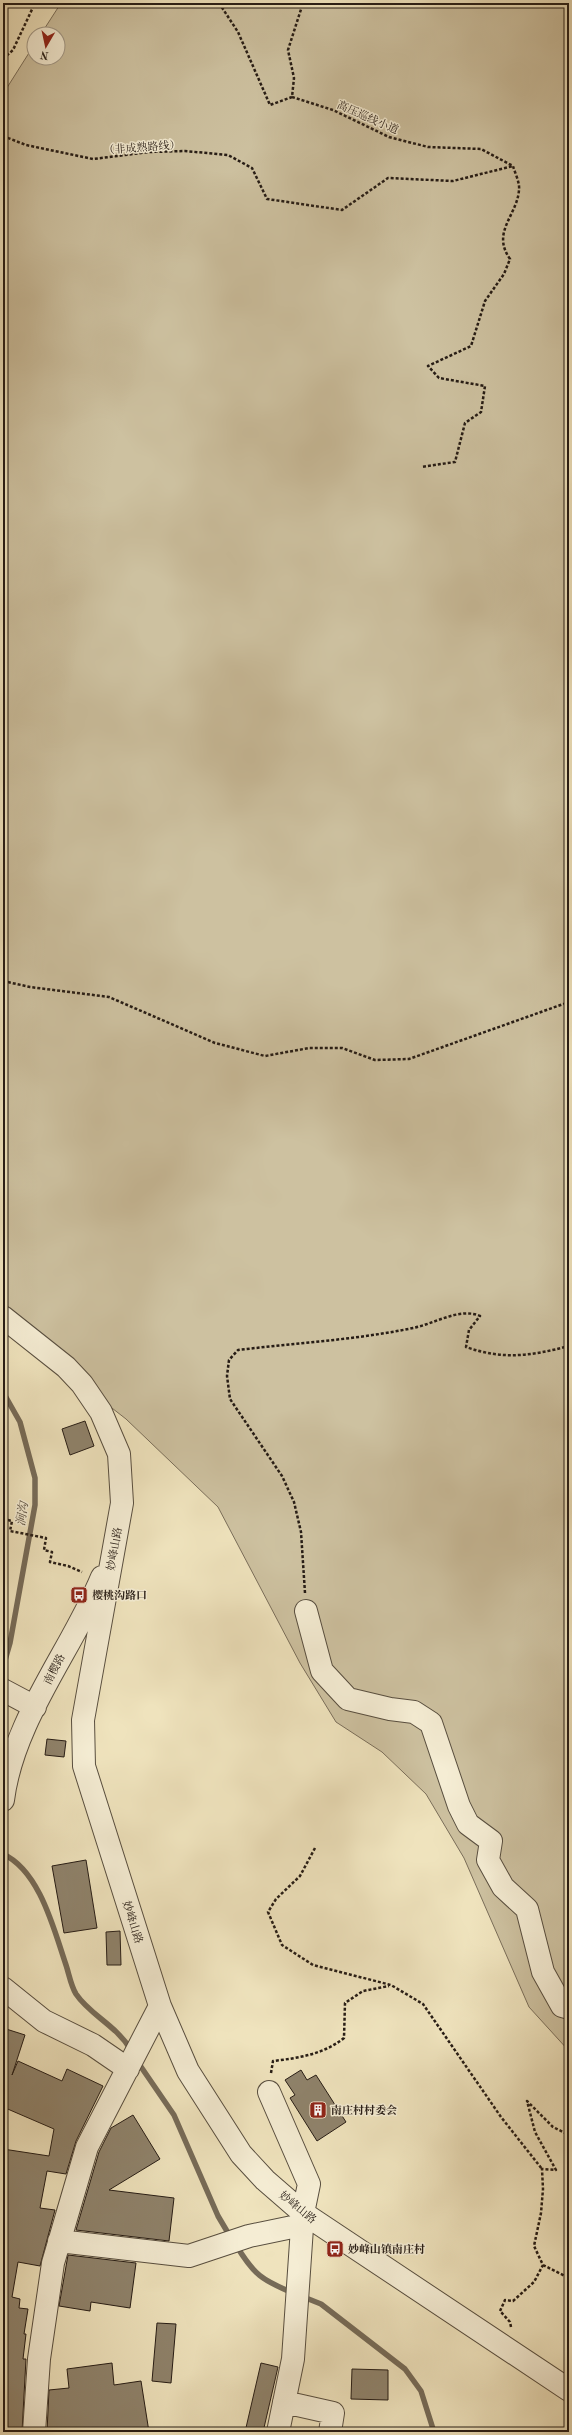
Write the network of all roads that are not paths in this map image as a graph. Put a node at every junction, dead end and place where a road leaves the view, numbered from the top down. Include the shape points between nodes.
1 (3, 1317) edge
2 (116, 1543) junction
3 (306, 1611) road end
4 (5, 1691) edge
5 (35, 1707) junction
6 (3, 1800) edge
7 (3, 1988) edge
8 (160, 2006) junction
9 (569, 2008) edge
10 (133, 2061) junction
11 (269, 2092) road end
12 (302, 2219) junction
13 (59, 2241) junction
14 (569, 2390) edge
15 (284, 2402) junction
16 (34, 2432) edge
17 (278, 2432) edge
18 (330, 2432) edge

1 - 2 street, 妙峰山路 via 66,1367 82,1384 101,1412 119,1454 122,1503
2 - 5 street, 南樱路 via 100,1580
2 - 8 street, 妙峰山路 via 83,1720 84,1766
3 - 9 street via 322,1671 348,1699 390,1710 414,1712 431,1723 459,1806 468,1824 491,1841 488,1860 503,1886 527,1909 543,1972 562,2006
4 - 5 street
5 - 6 street, 南樱路 via 12,1759
7 - 10 street via 44,2021
8 - 10 street
8 - 12 street, 妙峰山路 via 188,2071 241,2154
10 - 13 street via 87,2147
11 - 12 street via 309,2184
12 - 13 street via 189,2256
12 - 14 street, 妙峰山路
12 - 15 street via 293,2359
13 - 16 street via 53,2263 39,2359
15 - 17 street
15 - 18 street via 333,2413

